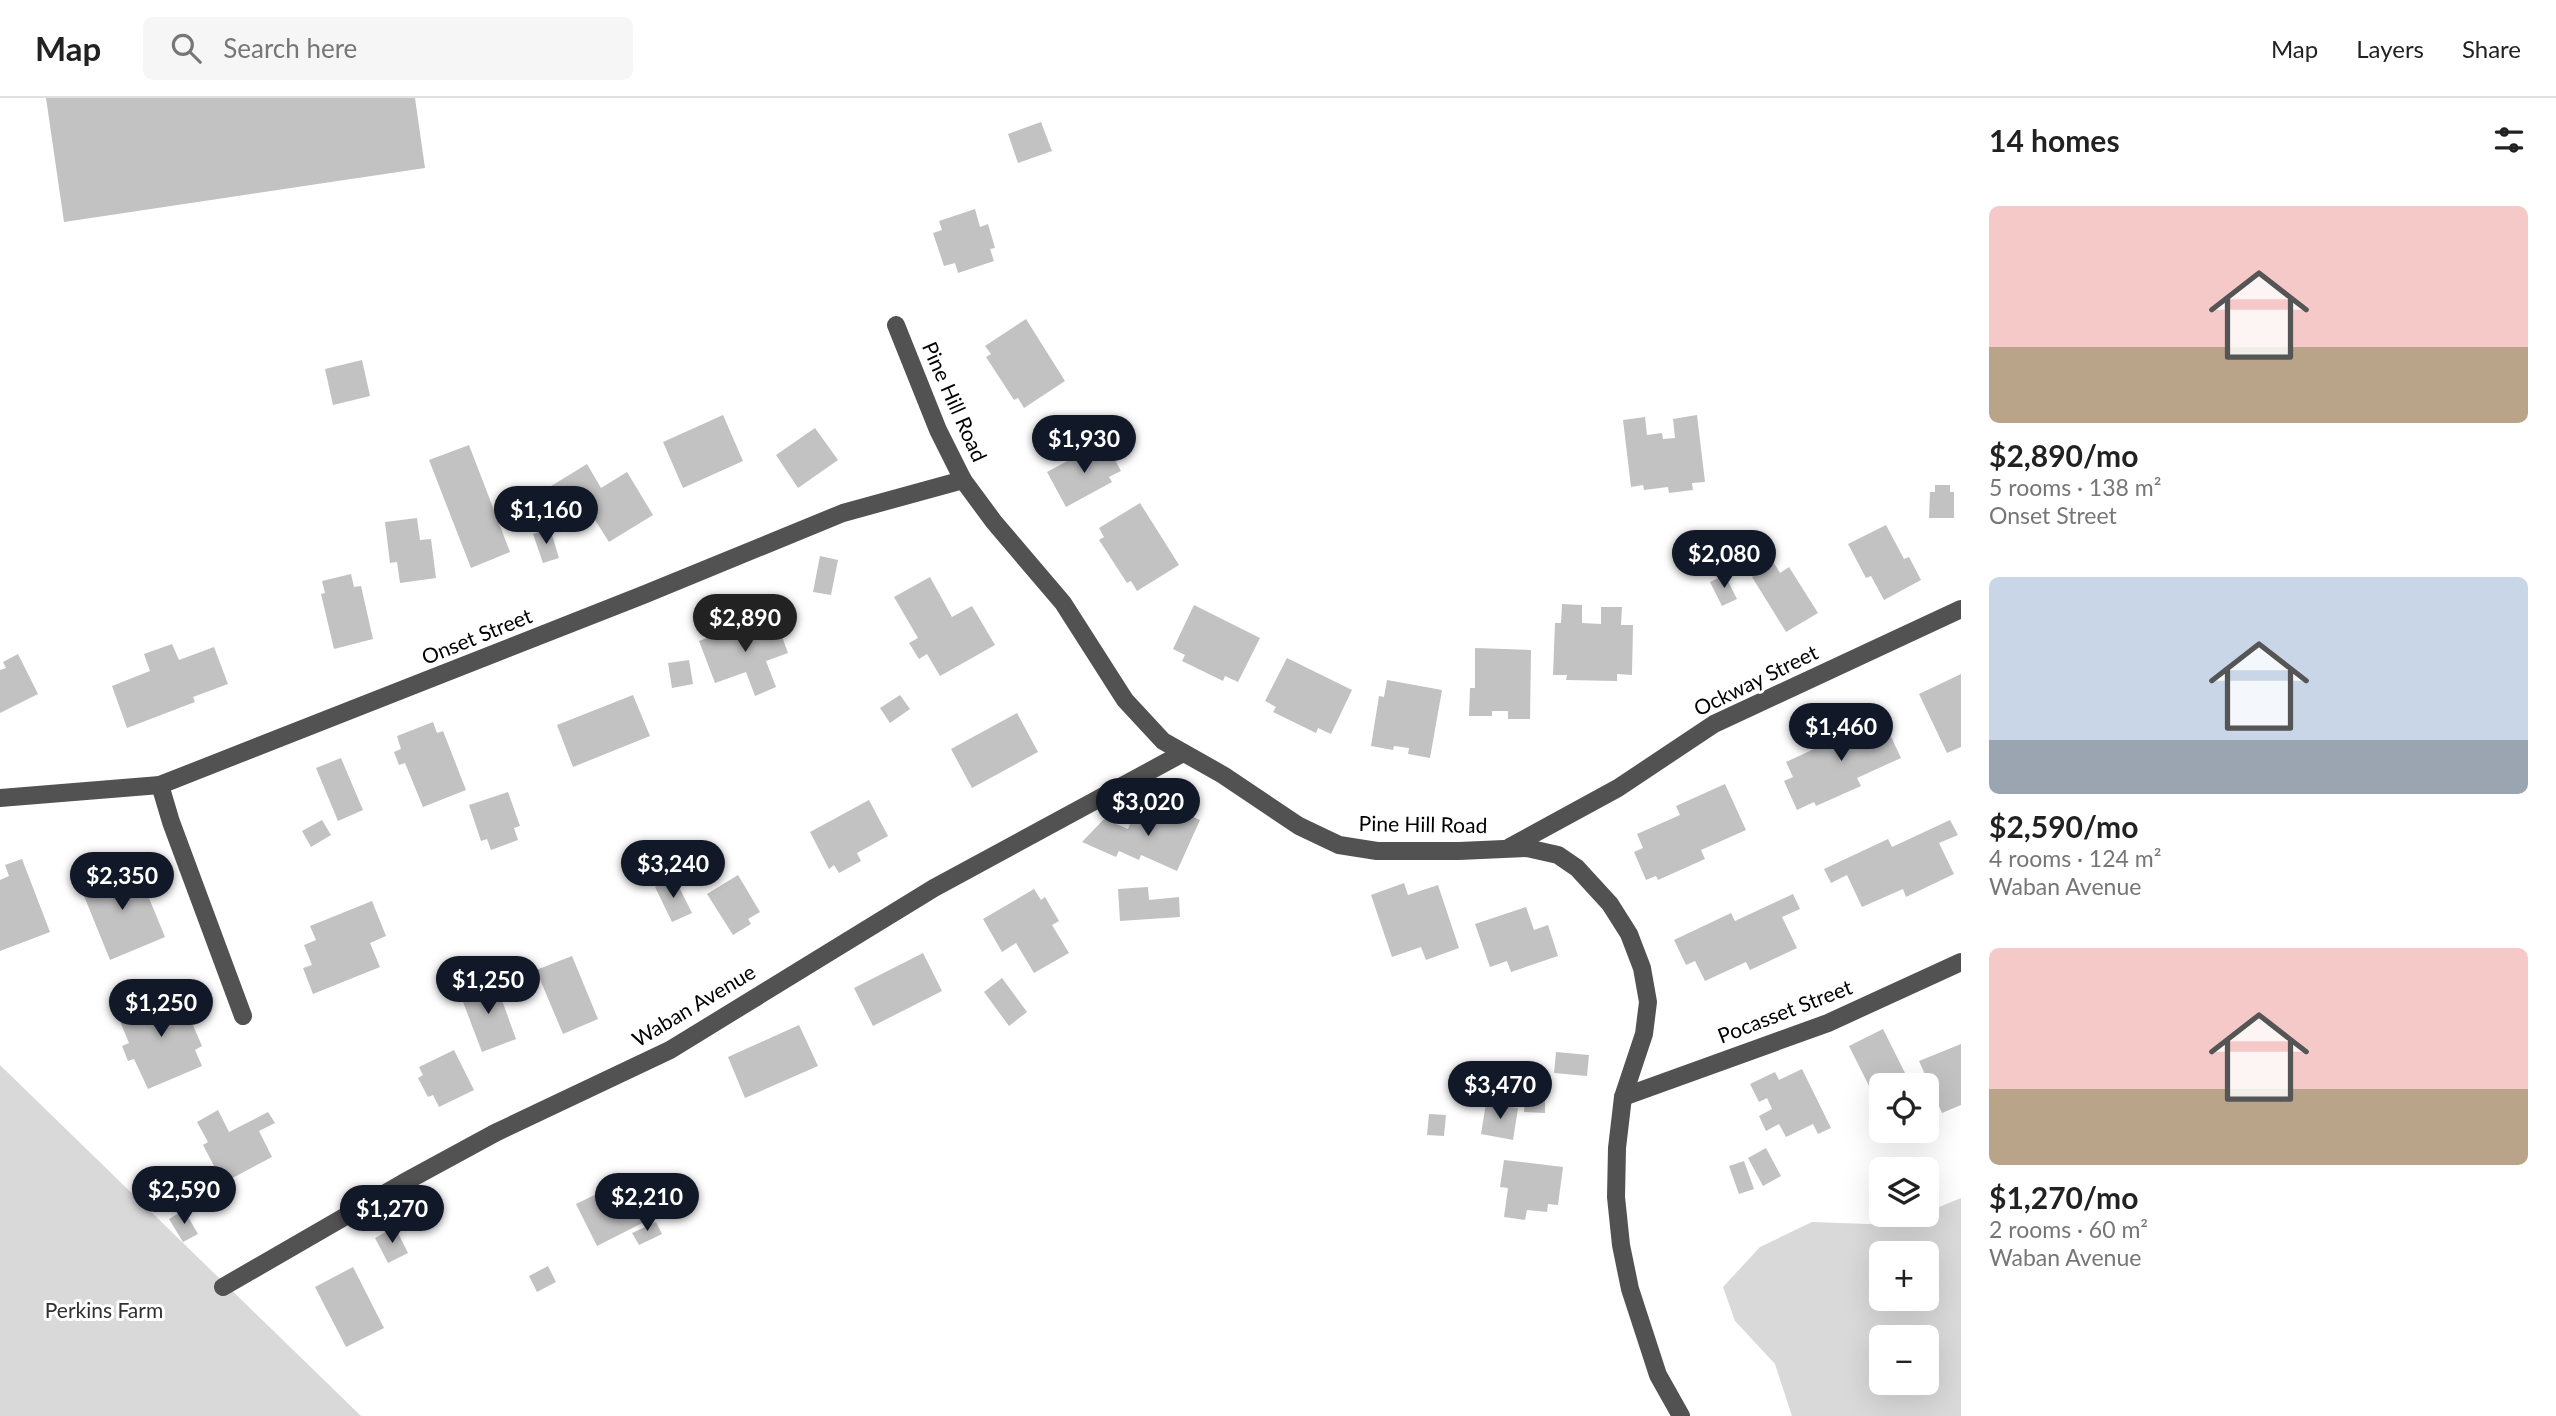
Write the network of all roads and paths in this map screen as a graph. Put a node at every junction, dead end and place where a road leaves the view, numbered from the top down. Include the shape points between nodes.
1 (896, 325) dead end
2 (963, 480) junction
3 (1961, 609) edge
4 (1183, 753) junction
5 (160, 785) junction
6 (0, 798) edge
7 (1506, 849) junction
8 (1961, 962) edge
9 (243, 1016) dead end
10 (1623, 1097) junction
11 (223, 1287) dead end
12 (1681, 1416) edge

1 - 2 street, Pine Hill Road
2 - 4 street, Pine Hill Road via 1063,603 1125,700 1163,741
2 - 5 street, Onset Street via 843,513
3 - 7 street, Ockway Street via 1714,724 1618,788
4 - 7 street, Pine Hill Road via 1299,826 1339,845 1377,851
4 - 11 street, Waban Avenue via 954,876 670,1050 495,1133
5 - 6 street, Onset Street
5 - 9 street
7 - 10 street, Pine Hill Road via 1558,855 1577,868 1610,904 1629,934 1648,1002 1644,1034
8 - 10 street, Pocasset Street via 1828,1023
10 - 12 street, Pine Hill Road via 1616,1197 1620,1245 1658,1375

